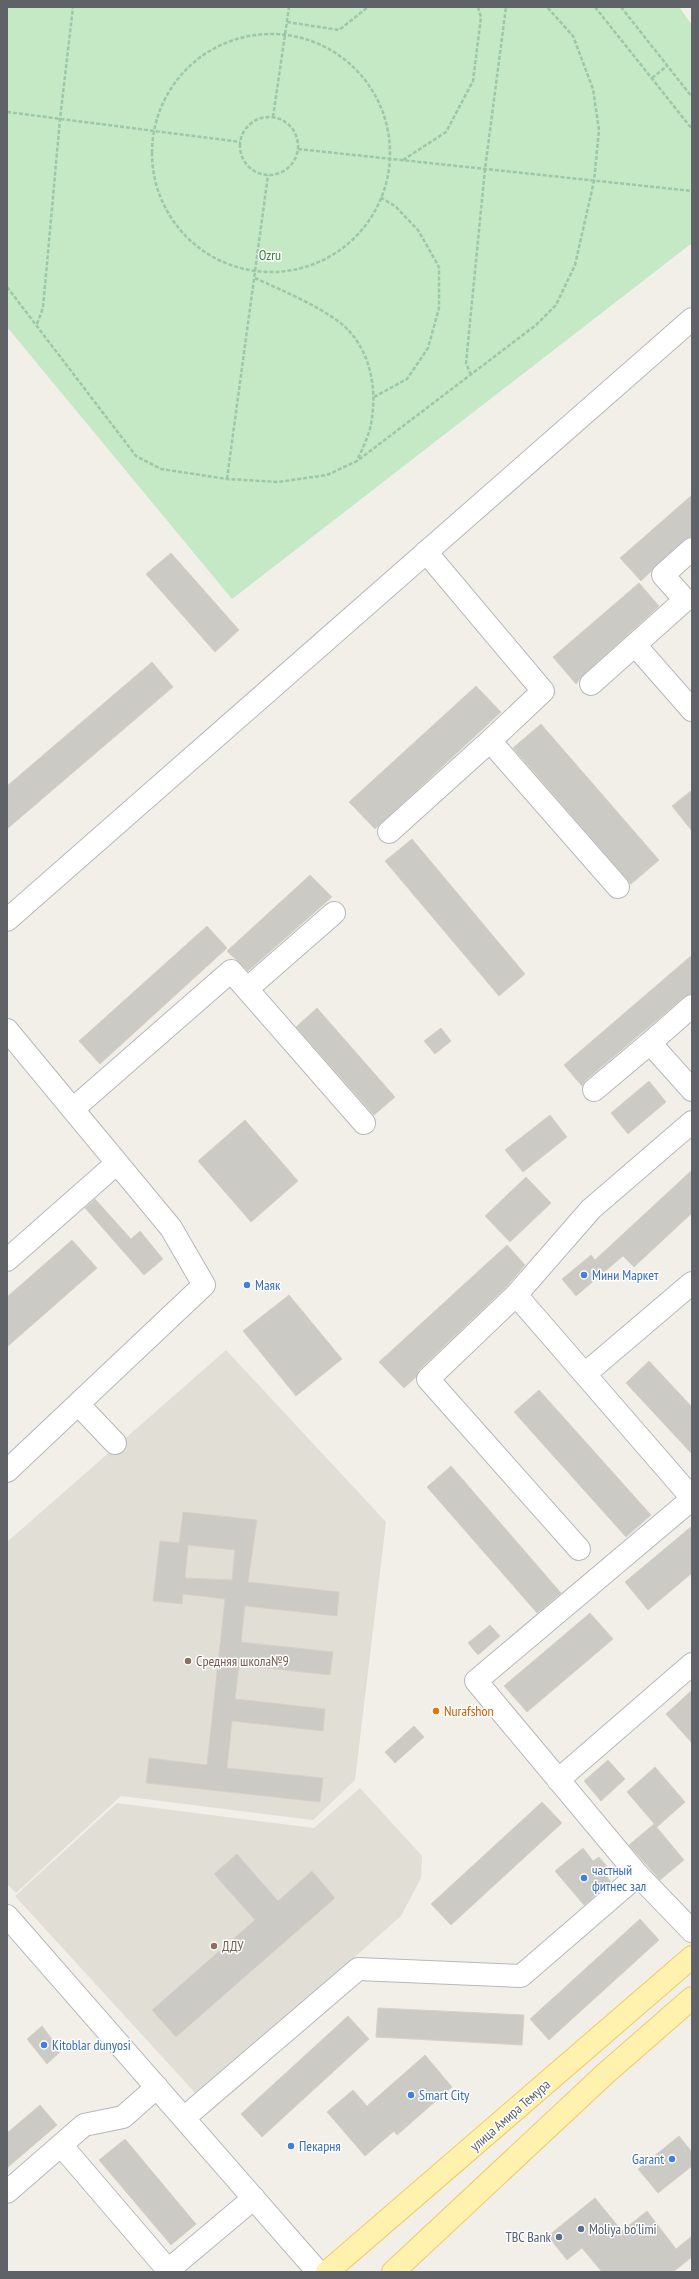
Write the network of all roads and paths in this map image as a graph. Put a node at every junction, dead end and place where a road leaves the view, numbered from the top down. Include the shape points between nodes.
1 (73, 7) edge
2 (289, 7) edge
3 (368, 7) edge
4 (478, 7) edge
5 (506, 7) edge
6 (547, 7) edge
7 (595, 7) edge
8 (621, 7) edge
9 (287, 22) junction
10 (285, 34) junction
11 (667, 66) junction
12 (652, 78) junction
13 (692, 97) edge
14 (7, 112) edge
15 (273, 117) junction
16 (60, 119) junction
17 (692, 129) edge
18 (154, 131) junction
19 (240, 142) junction
20 (298, 149) junction
21 (391, 159) junction
22 (402, 160) junction
23 (485, 169) junction
24 (268, 175) junction
25 (594, 181) junction
26 (692, 192) edge
27 (380, 196) junction
28 (255, 273) junction
29 (255, 278) junction
30 (7, 287) edge
31 (692, 318) edge
32 (37, 324) junction
33 (471, 375) junction
34 (374, 397) junction
35 (357, 461) junction
36 (227, 479) junction
37 (692, 549) edge
38 (426, 552) junction
39 (635, 645) junction
40 (591, 684) dead end
41 (692, 710) edge
42 (490, 741) junction
43 (389, 832) dead end
44 (618, 887) dead end
45 (334, 913) dead end
46 (7, 920) edge
47 (247, 989) junction
48 (692, 1006) edge
49 (7, 1030) edge
50 (650, 1043) junction
51 (594, 1090) dead end
52 (692, 1090) edge
53 (73, 1109) junction
54 (692, 1122) edge
55 (364, 1123) dead end
56 (117, 1163) junction
57 (7, 1260) edge
58 (692, 1283) edge
59 (516, 1295) junction
60 (585, 1374) junction
61 (78, 1404) junction
62 (115, 1443) dead end
63 (7, 1471) edge
64 (692, 1498) edge
65 (579, 1550) dead end
66 (692, 1664) edge
67 (558, 1780) junction
68 (638, 1875) junction
69 (7, 1916) edge
70 (692, 1931) edge
71 (692, 1957) edge
72 (692, 1998) edge
73 (157, 2087) junction
74 (184, 2118) junction
75 (61, 2145) junction
76 (7, 2192) edge
77 (254, 2198) junction
78 (167, 2271) edge
79 (318, 2272) edge
80 (327, 2272) edge
81 (394, 2272) edge

1 - 16 path
2 - 9 path
3 - 9 path via 339,30
4 - 22 path via 481,17 473,81 446,132
5 - 23 path
6 - 25 path via 573,36 593,89 599,130
7 - 12 path
8 - 11 path
9 - 10 path
10 - 15 path
10 - 18 path via 247,35 209,50 177,77 157,113
10 - 21 path via 325,46 355,68 377,98 389,134
11 - 12 path
11 - 13 path
12 - 17 path
14 - 16 path
15 - 19 path via 255,120 242,133
15 - 20 path via 289,125 296,136
16 - 18 path
16 - 32 path via 43,308
18 - 19 path
18 - 28 path via 151,154 159,195 180,230 212,256
19 - 24 path via 240,152 247,164 258,173
20 - 21 path
20 - 24 path via 284,170
21 - 22 path
21 - 27 path
22 - 23 path
23 - 25 path
23 - 33 path via 466,363
24 - 28 path
25 - 26 path
25 - 33 path via 574,265 556,305 536,325
27 - 28 path via 377,207 355,237 324,259 288,271
27 - 34 path via 395,206 418,230 439,266 439,308 428,348 407,379
28 - 29 path
29 - 34 path via 300,299 350,332 370,364
29 - 36 path
30 - 32 path
31 - 38 street
32 - 36 path via 136,456 161,469
33 - 35 path
34 - 35 path via 371,425
35 - 36 path via 326,474 278,482
37 - 39 street via 664,575 685,600
38 - 42 street via 543,691
38 - 46 street
39 - 40 street
39 - 41 street
42 - 43 street
42 - 44 street
45 - 47 street
47 - 53 street via 231,971
47 - 55 street
48 - 50 street
49 - 53 street
50 - 51 street
50 - 52 street
53 - 56 street
54 - 59 street via 591,1209
56 - 57 street
56 - 61 street via 171,1228 204,1285
58 - 60 street
59 - 60 street
59 - 65 street via 428,1379
60 - 64 street
61 - 62 street
61 - 63 street
64 - 67 street via 476,1681
66 - 67 street
67 - 68 street
68 - 70 street
68 - 74 street via 521,1976 358,1969
69 - 73 street
71 - 80 main road, улица Амира Темура
72 - 81 main road via 606,2073
73 - 74 street
73 - 75 street via 123,2117 84,2125
74 - 77 street
75 - 76 street
75 - 78 street
77 - 78 street
77 - 79 street

